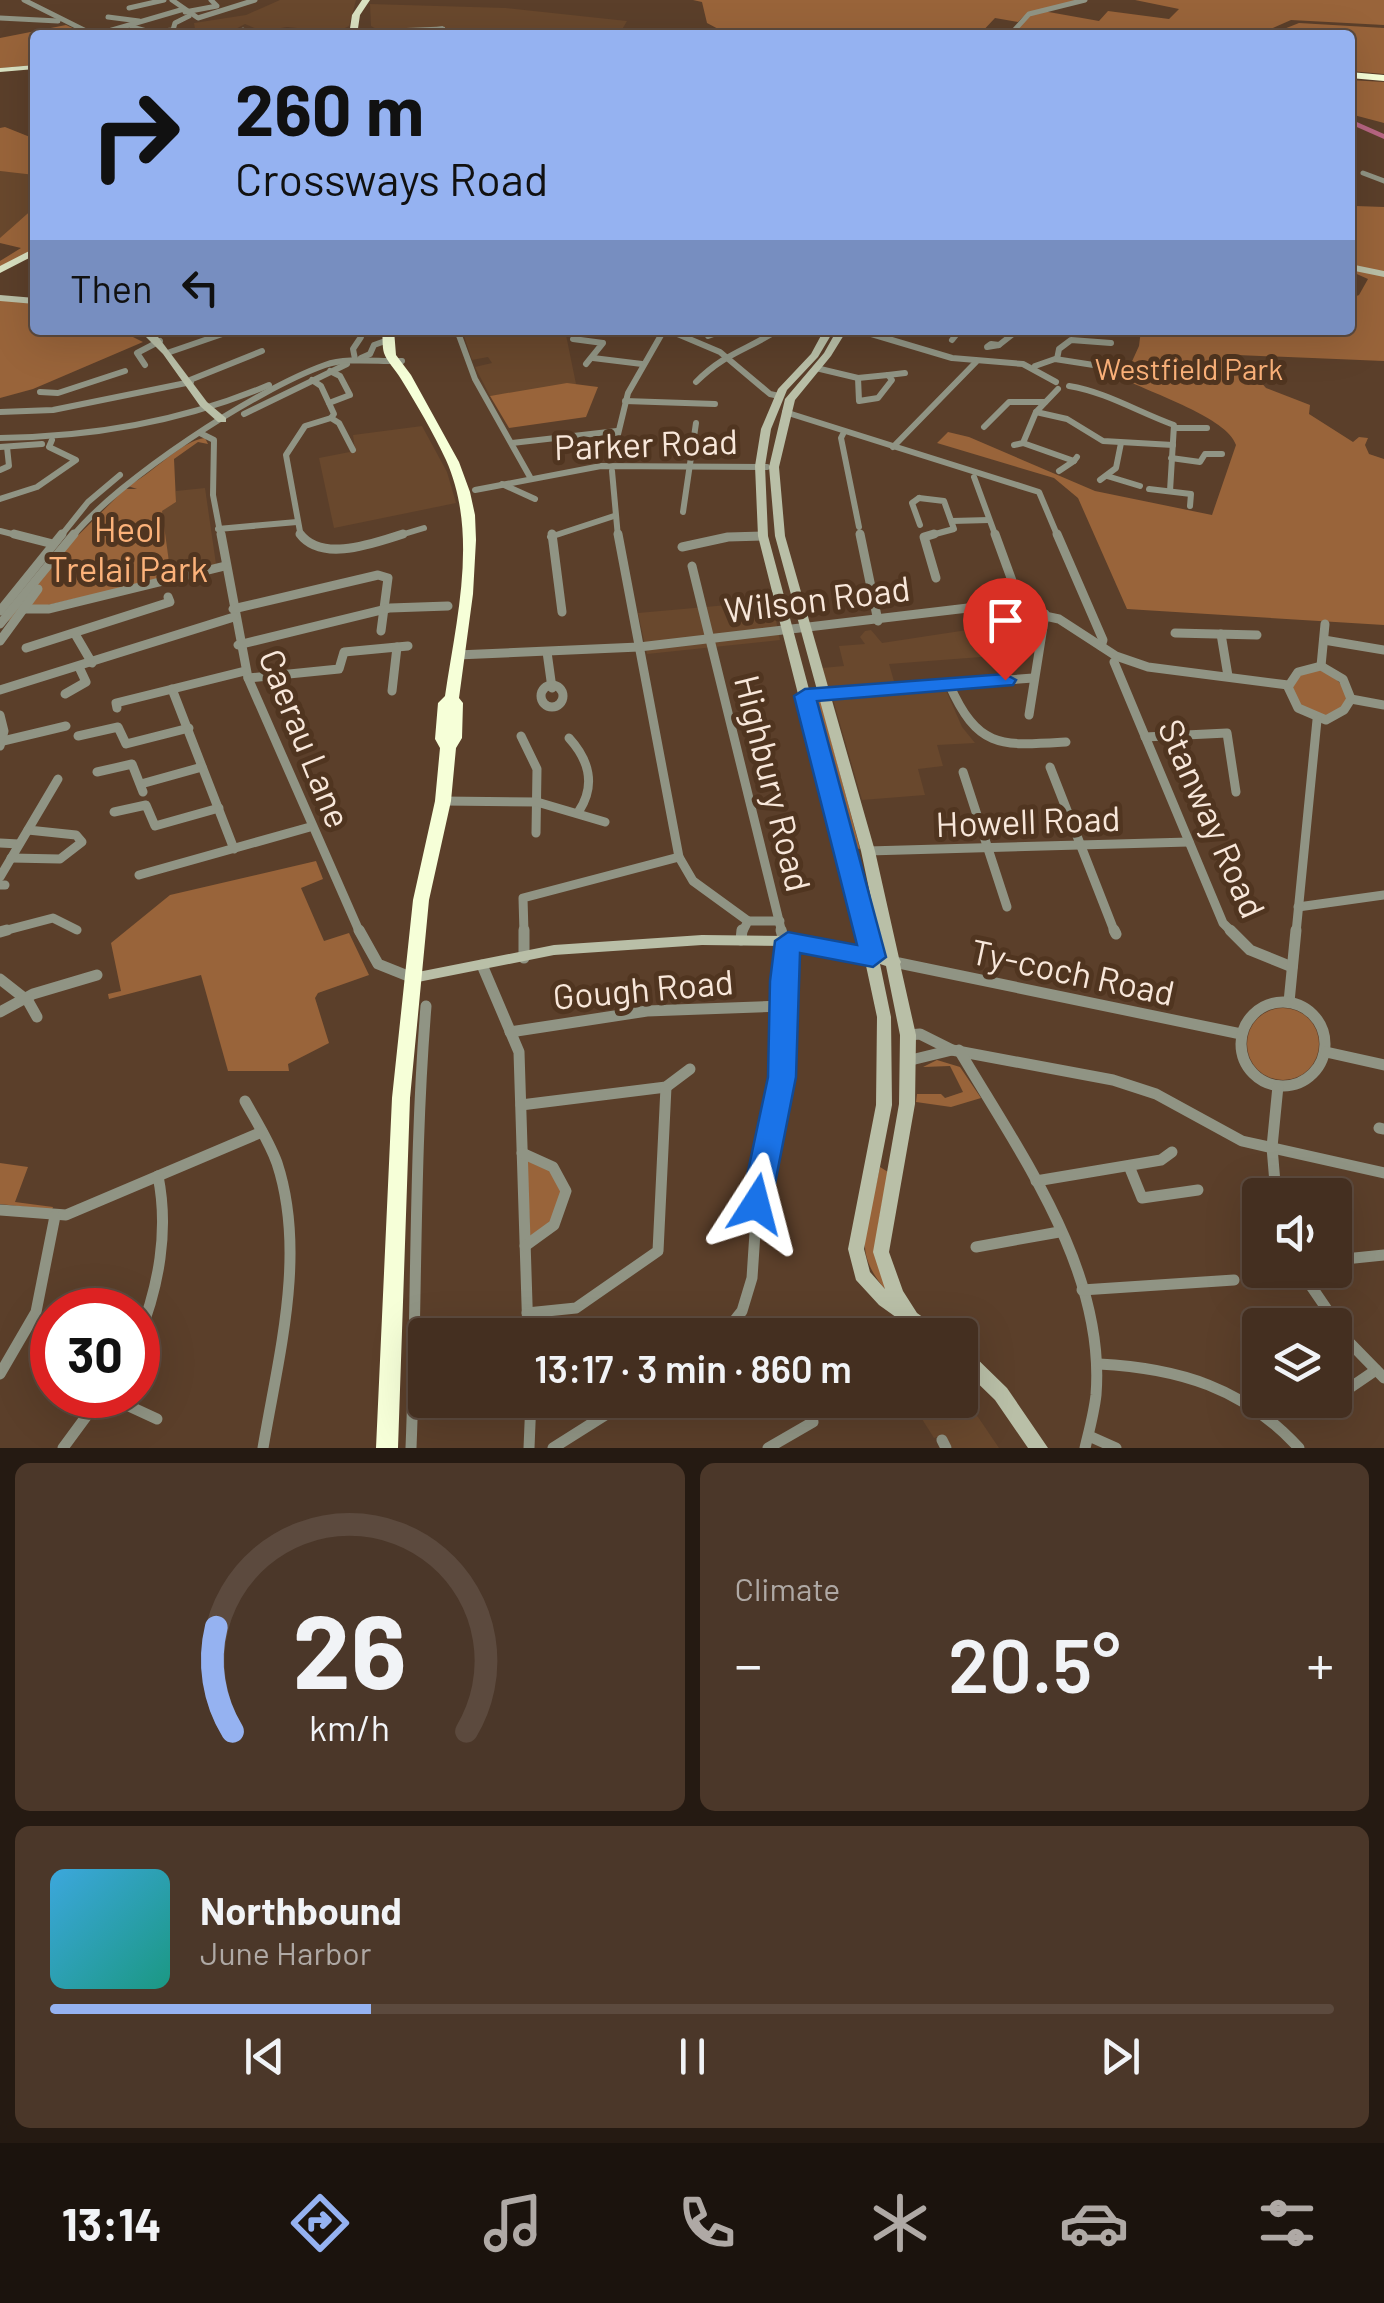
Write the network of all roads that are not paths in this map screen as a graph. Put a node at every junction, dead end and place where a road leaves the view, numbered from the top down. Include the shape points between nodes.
1 (24, 0) edge
2 (168, 0) edge
3 (212, 0) edge
4 (250, 0) edge
5 (366, 0) edge
6 (1085, 0) edge
7 (128, 8) dead end
8 (186, 12) junction
9 (360, 15) junction
10 (0, 18) edge
11 (108, 18) dead end
12 (61, 20) junction
13 (142, 22) junction
14 (130, 26) junction
15 (426, 29) dead end
16 (83, 30) edge
17 (114, 30) edge
18 (141, 30) edge
19 (174, 30) edge
20 (358, 30) edge
21 (376, 30) edge
22 (411, 30) edge
23 (1014, 30) edge
24 (30, 67) edge
25 (0, 70) edge
26 (1355, 74) edge
27 (1384, 76) edge
28 (1363, 173) dead end
29 (1384, 181) edge
30 (30, 257) edge
31 (1355, 268) edge
32 (0, 272) edge
33 (1384, 274) edge
34 (0, 298) edge
35 (30, 301) edge
36 (151, 335) edge
37 (219, 335) edge
38 (360, 335) edge
39 (459, 335) edge
40 (662, 335) edge
41 (678, 335) edge
42 (711, 335) edge
43 (771, 335) edge
44 (827, 335) edge
45 (839, 335) edge
46 (871, 335) edge
47 (956, 335) edge
48 (1012, 335) edge
49 (1080, 335) edge
50 (1085, 335) edge
51 (708, 336) dead end
52 (390, 337) edge
53 (573, 339) dead end
54 (952, 340) dead end
55 (160, 342) junction
56 (1111, 343) dead end
57 (999, 345) dead end
58 (170, 352) junction
59 (262, 352) dead end
60 (341, 354) dead end
61 (726, 356) junction
62 (593, 358) junction
63 (1057, 359) junction
64 (354, 360) junction
65 (819, 360) junction
66 (976, 362) junction
67 (586, 364) dead end
68 (642, 364) junction
69 (145, 365) dead end
70 (400, 366) junction
71 (1034, 366) junction
72 (1100, 366) dead end
73 (125, 371) dead end
74 (330, 371) junction
75 (905, 373) dead end
76 (888, 375) junction
77 (858, 378) junction
78 (312, 380) junction
79 (190, 381) junction
80 (696, 382) dead end
81 (81, 383) junction
82 (1057, 386) junction
83 (1069, 386) joint
84 (40, 392) dead end
85 (625, 401) junction
86 (96, 402) junction
87 (1045, 402) junction
88 (329, 403) junction
89 (714, 404) dead end
90 (780, 405) junction
91 (206, 408) junction
92 (1127, 408) junction
93 (0, 412) edge
94 (1036, 412) junction
95 (1114, 414) dead end
96 (331, 418) junction
97 (222, 420) junction
98 (696, 422) dead end
99 (984, 427) dead end
100 (1176, 428) junction
101 (1207, 428) dead end
102 (616, 431) junction
103 (844, 432) junction
104 (204, 434) junction
105 (0, 438) edge
106 (51, 442) junction
107 (512, 443) junction
108 (1121, 443) junction
109 (1173, 446) junction
110 (4, 447) edge
111 (893, 447) junction
112 (353, 450) dead end
113 (1222, 454) dead end
114 (612, 458) dead end
115 (1172, 458) junction
116 (1200, 462) junction
117 (688, 463) junction
118 (767, 467) junction
119 (0, 470) edge
120 (612, 471) dead end
121 (1059, 471) dead end
122 (120, 474) dead end
123 (1198, 474) dead end
124 (530, 476) junction
125 (974, 477) dead end
126 (501, 484) junction
127 (910, 485) dead end
128 (475, 490) dead end
129 (1170, 492) junction
130 (919, 498) junction
131 (0, 499) edge
132 (536, 500) dead end
133 (1190, 506) dead end
134 (684, 512) dead end
135 (614, 516) junction
136 (989, 520) junction
137 (917, 521) dead end
138 (952, 521) junction
139 (297, 522) junction
140 (425, 528) dead end
141 (218, 529) junction
142 (3, 535) edge
143 (763, 536) junction
144 (780, 536) junction
145 (53, 544) junction
146 (682, 548) dead end
147 (225, 566) junction
148 (692, 566) dead end
149 (937, 572) dead end
150 (38, 589) dead end
151 (168, 597) dead end
152 (448, 606) dead end
153 (1022, 608) junction
154 (23, 609) junction
155 (0, 610) edge
156 (384, 610) junction
157 (562, 612) dead end
158 (234, 613) junction
159 (1045, 614) junction
160 (878, 620) junction
161 (0, 624) edge
162 (1325, 624) dead end
163 (805, 630) junction
164 (381, 631) dead end
165 (788, 632) junction
166 (1175, 633) dead end
167 (75, 634) junction
168 (1221, 634) junction
169 (1257, 635) dead end
170 (710, 639) junction
171 (0, 640) edge
172 (1324, 640) junction
173 (238, 645) junction
174 (1101, 646) junction
175 (639, 647) junction
176 (26, 648) dead end
177 (1384, 650) edge
178 (547, 652) junction
179 (457, 655) junction
180 (1114, 662) dead end
181 (92, 663) junction
182 (1321, 666) junction
183 (79, 667) junction
184 (246, 674) junction
185 (1228, 676) junction
186 (1034, 678) junction
187 (949, 684) junction
188 (1288, 685) junction
189 (172, 688) junction
190 (552, 688) dead end
191 (0, 690) edge
192 (392, 691) dead end
193 (65, 694) dead end
194 (823, 694) junction
195 (805, 696) junction
196 (1351, 699) junction
197 (1384, 704) edge
198 (117, 708) dead end
199 (1029, 714) dead end
200 (0, 715) edge
201 (1317, 720) junction
202 (188, 728) junction
203 (521, 736) dead end
204 (1145, 737) junction
205 (577, 741) dead end
206 (1066, 742) dead end
207 (2, 743) edge
208 (1050, 767) dead end
209 (202, 768) junction
210 (96, 772) dead end
211 (963, 772) dead end
212 (57, 779) dead end
213 (1236, 792) dead end
214 (442, 801) junction
215 (538, 802) junction
216 (219, 808) junction
217 (114, 812) dead end
218 (579, 812) junction
219 (605, 822) dead end
220 (310, 827) junction
221 (28, 830) junction
222 (536, 833) dead end
223 (0, 842) edge
224 (1189, 842) junction
225 (19, 844) junction
226 (1081, 846) junction
227 (234, 848) junction
228 (988, 848) junction
229 (868, 852) junction
230 (846, 854) junction
231 (678, 857) junction
232 (11, 858) junction
233 (139, 875) dead end
234 (2, 882) edge
235 (1384, 895) edge
236 (1007, 907) dead end
237 (1298, 908) junction
238 (780, 921) junction
239 (748, 922) junction
240 (77, 930) dead end
241 (0, 932) edge
242 (1116, 934) dead end
243 (742, 940) junction
244 (786, 941) junction
245 (873, 957) junction
246 (524, 958) junction
247 (894, 962) junction
248 (482, 965) junction
249 (1292, 967) junction
250 (96, 975) dead end
251 (412, 978) junction
252 (0, 979) edge
253 (25, 998) junction
254 (1289, 1002) junction
255 (426, 1006) dead end
256 (782, 1006) junction
257 (0, 1012) edge
258 (36, 1018) dead end
259 (417, 1025) junction
260 (510, 1032) junction
261 (1241, 1034) junction
262 (908, 1035) junction
263 (886, 1038) junction
264 (956, 1050) junction
265 (1326, 1052) junction
266 (910, 1060) junction
267 (1384, 1065) edge
268 (690, 1069) dead end
269 (1278, 1086) junction
270 (666, 1087) junction
271 (245, 1102) dead end
272 (520, 1105) junction
273 (262, 1132) junction
274 (1272, 1147) junction
275 (1172, 1152) dead end
276 (522, 1153) junction
277 (871, 1160) junction
278 (895, 1164) junction
279 (1129, 1166) junction
280 (1384, 1172) edge
281 (158, 1176) junction
282 (1275, 1178) edge
283 (1036, 1181) junction
284 (1198, 1190) dead end
285 (0, 1210) edge
286 (55, 1216) junction
287 (1059, 1232) junction
288 (525, 1246) junction
289 (976, 1247) dead end
290 (1384, 1255) edge
291 (1352, 1258) edge
292 (408, 1263) junction
293 (1234, 1280) dead end
294 (153, 1288) edge
295 (1311, 1288) edge
296 (1082, 1290) junction
297 (527, 1312) junction
298 (527, 1318) edge
299 (737, 1318) edge
300 (911, 1318) edge
301 (914, 1318) edge
302 (1099, 1364) junction
303 (978, 1372) edge
304 (0, 1374) edge
305 (1380, 1374) edge
306 (1352, 1389) edge
307 (86, 1418) edge
308 (153, 1418) edge
309 (530, 1418) edge
310 (600, 1418) edge
311 (157, 1420) dead end
312 (813, 1422) dead end
313 (1087, 1442) edge
314 (63, 1448) edge
315 (262, 1448) edge
316 (388, 1448) edge
317 (411, 1448) edge
318 (529, 1448) edge
319 (553, 1448) edge
320 (768, 1448) edge
321 (1038, 1448) edge
322 (1116, 1448) edge
323 (1299, 1448) edge

1 - 12 street
2 - 7 street
2 - 8 street
3 - 8 street via 216,6
4 - 8 street via 225,14
5 - 9 main road
6 - 23 street via 1026,16
8 - 13 street
8 - 19 street
9 - 20 main road
9 - 21 street
10 - 12 street
11 - 13 street
12 - 16 street
13 - 14 street
14 - 17 street
14 - 18 street
15 - 22 street
24 - 25 main road
26 - 27 highway
28 - 29 street
30 - 32 main road
31 - 33 street
34 - 35 street
36 - 55 street
37 - 58 street
38 - 64 street
39 - 107 street
40 - 68 street
41 - 61 street
42 - 51 street
43 - 61 street
44 - 65 street
45 - 65 street
46 - 66 street
47 - 54 street
48 - 57 street
49 - 63 street via 1057,351
50 - 56 street
52 - 64 street
52 - 70 highway
53 - 62 street via 603,343
55 - 58 street
55 - 69 street via 139,349
58 - 79 street
59 - 79 street
60 - 91 street
61 - 80 street
61 - 90 street
62 - 67 street
62 - 68 street
63 - 71 street
63 - 72 street
64 - 70 street
64 - 74 street
64 - 97 street
65 - 77 street
65 - 90 street
66 - 71 street
66 - 111 street
68 - 85 street
70 - 179 highway via 466,502
71 - 82 street
73 - 81 street
74 - 78 street
74 - 88 street via 350,397
75 - 76 street
76 - 77 street
76 - 77 street via 889,384 870,403 859,401
78 - 88 street
78 - 104 street
79 - 86 street
79 - 91 street
81 - 84 street
81 - 86 street
82 - 83 street
82 - 87 street
83 - 92 street via 1100,391
85 - 89 street
85 - 102 street
86 - 93 street
87 - 94 street
87 - 99 street via 1019,395 998,406
88 - 96 street
90 - 103 street
90 - 118 street
91 - 97 street
91 - 106 street
92 - 95 street
92 - 100 street
94 - 108 street
94 - 121 street via 1019,444 1076,459
96 - 112 street
96 - 139 street via 305,426 287,450
97 - 104 street
98 - 117 street
100 - 101 street
100 - 109 street
102 - 107 street
102 - 114 street
103 - 111 street
103 - 160 street
104 - 141 street, Caerau Lane via 214,440
104 - 161 street via 92,516
105 - 106 street
106 - 110 street
106 - 131 street via 53,450 76,458 37,486
107 - 124 street
108 - 109 street
108 - 129 street via 1122,456 1104,478
109 - 115 street
110 - 119 street via 9,466
111 - 174 street via 1042,495
113 - 116 street via 1205,454
115 - 116 street
115 - 129 street
116 - 123 street
117 - 118 street, Parker Road
117 - 124 street, Parker Road
117 - 134 street
118 - 143 street
118 - 144 street
120 - 135 street
122 - 145 street
124 - 126 street, Parker Road
125 - 136 street
126 - 128 street, Parker Road
126 - 132 street
127 - 130 street
129 - 133 street via 1191,494
130 - 137 street via 912,504
130 - 138 street via 944,501
135 - 157 street via 550,534
135 - 175 street
136 - 138 street
136 - 153 street
138 - 149 street via 952,532 924,536
139 - 140 street via 307,544 324,548
139 - 141 street
141 - 147 street, Caerau Lane
142 - 145 street
143 - 144 street
143 - 146 street
143 - 165 street
144 - 163 street
145 - 155 street
147 - 154 street via 50,609
147 - 158 street, Caerau Lane
148 - 170 street, Highbury Road
150 - 154 street
151 - 167 street via 170,602
152 - 156 street
153 - 159 street, Wilson Road
153 - 160 street, Wilson Road via 971,606
154 - 171 street
156 - 158 street via 388,578 378,575
156 - 164 street
156 - 173 street
158 - 173 street, Caerau Lane
158 - 181 street
159 - 174 street, Wilson Road
159 - 186 street
160 - 163 street, Wilson Road
162 - 172 street
163 - 165 street, Wilson Road
163 - 194 street
165 - 170 street, Wilson Road
165 - 195 street
166 - 168 street
167 - 176 street
167 - 181 street
168 - 169 street
168 - 185 street
170 - 175 street, Wilson Road
170 - 238 street, Highbury Road
172 - 177 street
172 - 182 street
173 - 184 street, Caerau Lane
174 - 185 street, Wilson Road via 1163,670
175 - 178 street, Wilson Road
175 - 231 street
178 - 179 street, Wilson Road
178 - 190 street
179 - 214 highway via 444,721
180 - 204 street, Stanway Road
181 - 183 street
182 - 188 street via 1298,672
182 - 196 street via 1343,679
183 - 191 street
183 - 193 street via 86,682
184 - 189 street
184 - 192 street via 339,669 344,652 402,647
184 - 220 street, Caerau Lane
185 - 188 street, Wilson Road
186 - 187 street
186 - 199 street
187 - 194 street
187 - 206 street via 965,723 986,740
188 - 201 street via 1293,705
189 - 198 street via 116,702
189 - 202 street
194 - 195 street
194 - 229 street
195 - 230 street
196 - 197 street
196 - 201 street via 1335,717
200 - 207 street
201 - 237 street
202 - 207 street via 127,748 118,728 70,729
202 - 209 street
203 - 215 street via 534,756
204 - 213 street via 1227,733
204 - 224 street, Stanway Road
205 - 218 street via 589,762 589,794
208 - 226 street
209 - 210 street via 142,788 132,764
209 - 216 street
211 - 228 street
212 - 221 street
214 - 215 street
214 - 251 highway
215 - 218 street
215 - 222 street
216 - 217 street via 156,830 146,805
216 - 227 street
218 - 219 street
220 - 227 street
220 - 251 street, Caerau Lane via 378,964
221 - 225 street
221 - 232 street via 82,842 64,860
223 - 225 street
224 - 226 street, Howell Road
224 - 249 street, Stanway Road via 1230,933 1263,957
225 - 232 street
226 - 228 street, Howell Road
226 - 242 street
227 - 233 street
228 - 229 street, Howell Road
228 - 236 street
229 - 230 street
229 - 247 street
230 - 245 street
231 - 239 street via 693,882
231 - 246 street via 523,898
232 - 234 street
235 - 237 street
237 - 249 street
238 - 239 street
238 - 244 street, Highbury Road
239 - 243 street
240 - 241 street via 53,918
243 - 244 street
243 - 246 street via 554,950
244 - 245 street
244 - 256 street
245 - 247 street
245 - 263 street
246 - 248 street
247 - 261 street, Ty-coch Road
247 - 262 street
248 - 251 street
248 - 260 street
249 - 254 street
250 - 253 street via 79,986
251 - 259 highway
252 - 253 street
253 - 257 street
253 - 258 street
254 - 261 street via 1258,1007
254 - 265 street via 1315,1020
255 - 259 street
256 - 260 street, Gough Road via 647,1010
256 - 299 street via 782,1077 758,1187 750,1290
259 - 292 highway via 397,1150
260 - 272 street via 519,1052
261 - 269 street via 1246,1058
262 - 263 street
262 - 264 street
262 - 266 street
263 - 277 street via 884,1104
264 - 266 street
264 - 274 street via 1135,1086 1219,1131
264 - 283 street
265 - 267 street
265 - 269 street via 1311,1078
266 - 278 street
268 - 270 street
269 - 274 street
270 - 272 street
270 - 297 street via 658,1251 576,1308
271 - 273 street
272 - 276 street
273 - 281 street
273 - 315 street via 278,1166 288,1238
274 - 280 street
274 - 282 street
275 - 279 street
276 - 288 street
276 - 288 street via 553,1167 566,1191 560,1220
277 - 278 street
277 - 300 street via 856,1249 862,1275
278 - 301 street via 880,1252 896,1294
279 - 283 street
279 - 284 street via 1142,1198
281 - 286 street
281 - 294 street via 162,1198
283 - 287 street
285 - 286 street
286 - 304 street via 36,1312
287 - 289 street
287 - 296 street
288 - 297 street
290 - 291 street
292 - 316 highway
292 - 317 street
293 - 296 street
295 - 305 street
296 - 302 street
297 - 298 street
302 - 313 street
302 - 323 street via 1154,1367 1216,1384 1263,1412
303 - 321 street
305 - 306 street
307 - 314 street
308 - 311 street
309 - 318 street
310 - 319 street
312 - 320 street
313 - 322 street

